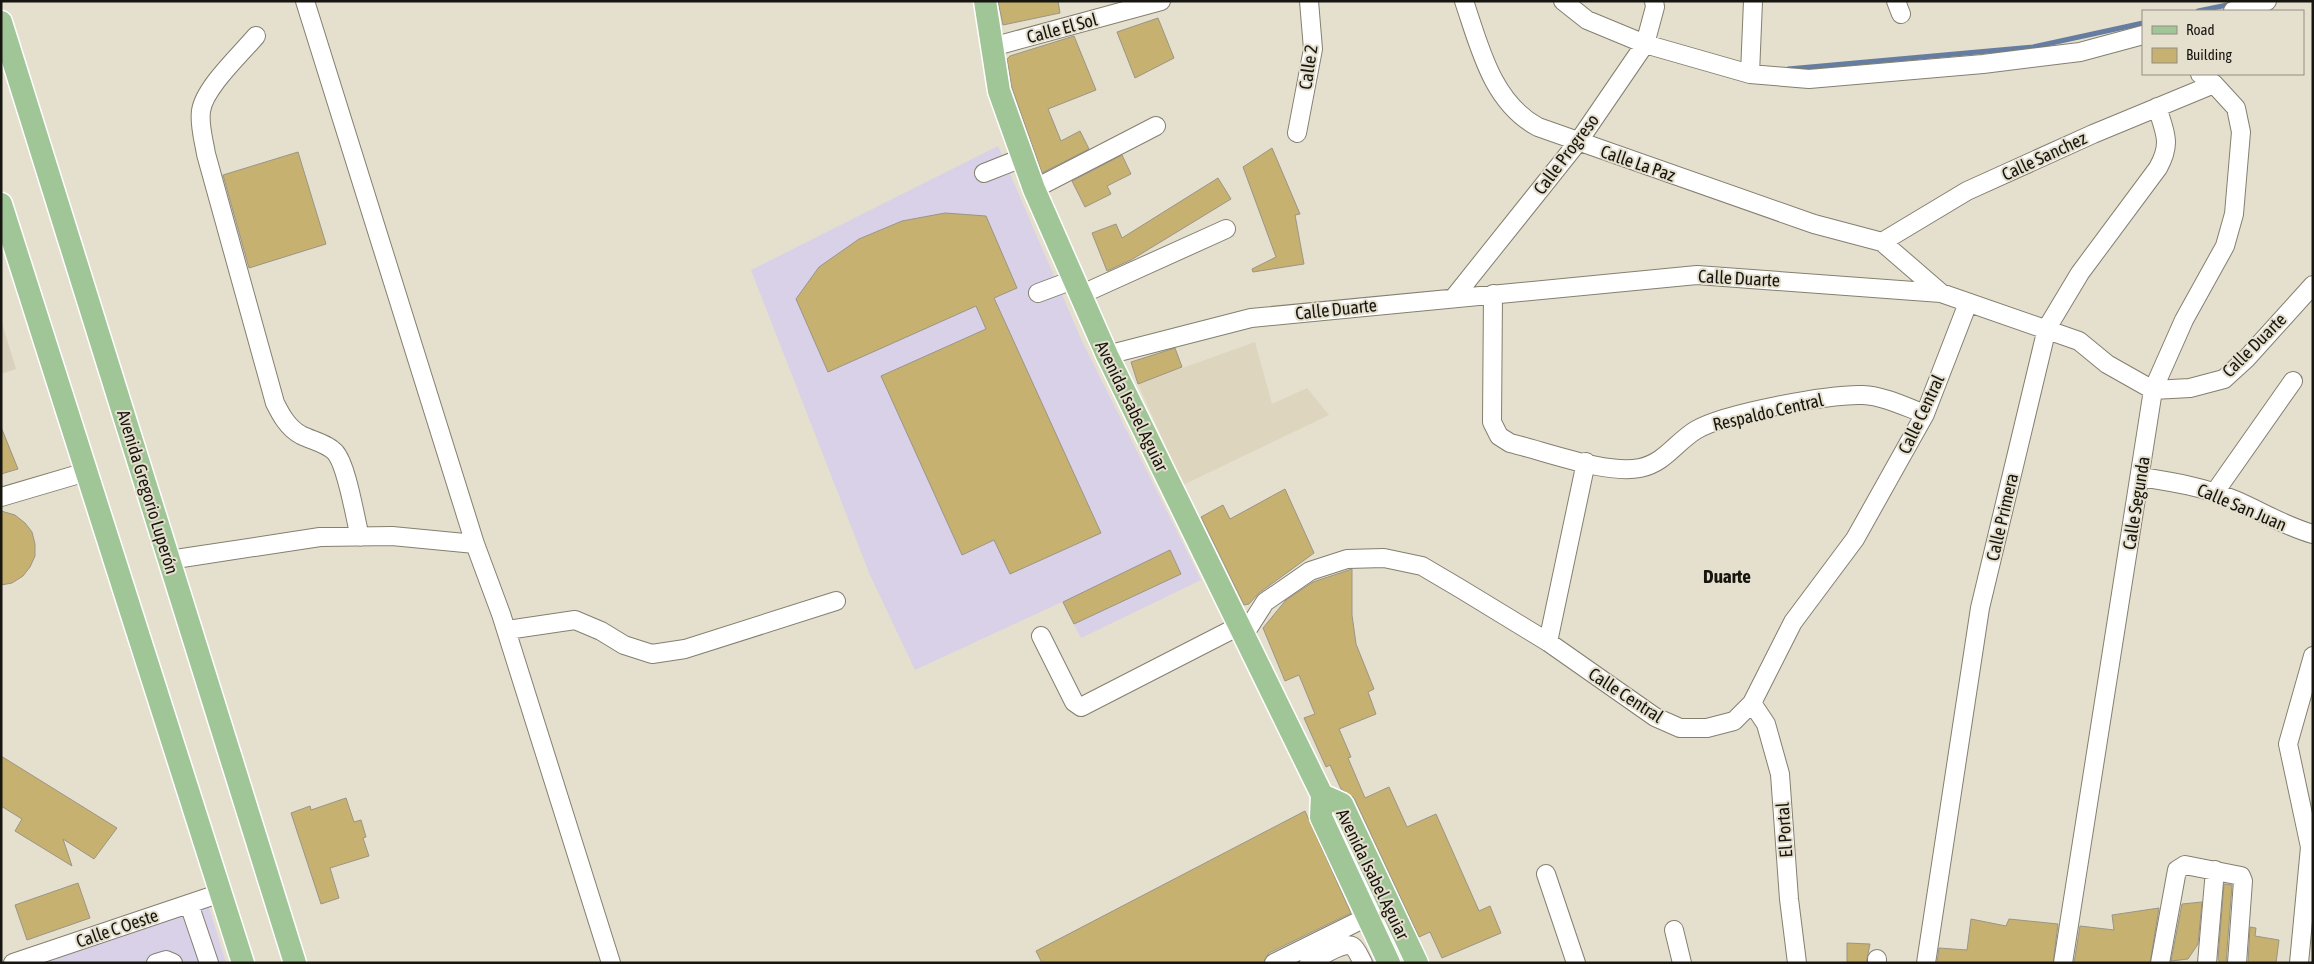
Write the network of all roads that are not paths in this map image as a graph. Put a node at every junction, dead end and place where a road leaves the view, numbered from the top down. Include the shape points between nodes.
1 (305, 1) edge
2 (985, 1) edge
3 (1161, 1) edge
4 (1309, 1) edge
5 (1464, 1) edge
6 (1563, 1) edge
7 (1654, 1) edge
8 (1753, 1) edge
9 (2267, 1) edge
10 (2236, 10) edge
11 (1, 22) edge
12 (2142, 35) edge
13 (256, 36) dead end
14 (1646, 44) junction
15 (992, 47) junction
16 (1750, 74) junction
17 (2207, 79) edge
18 (2157, 107) junction
19 (1156, 126) dead end
20 (1297, 133) dead end
21 (1578, 142) junction
22 (1022, 158) junction
23 (984, 173) dead end
24 (1034, 189) junction
25 (1, 204) edge
26 (1226, 229) dead end
27 (1882, 242) junction
28 (2313, 285) edge
29 (1076, 287) junction
30 (1038, 293) dead end
31 (1941, 293) junction
32 (1492, 294) junction
33 (1455, 296) junction
34 (1968, 303) junction
35 (2047, 328) junction
36 (1106, 355) junction
37 (2293, 381) dead end
38 (2153, 390) junction
39 (1926, 414) junction
40 (1586, 462) junction
41 (86, 472) junction
42 (2140, 477) junction
43 (2215, 492) junction
44 (1, 497) edge
45 (2313, 534) edge
46 (360, 537) junction
47 (475, 544) junction
48 (169, 560) junction
49 (836, 601) dead end
50 (507, 630) junction
51 (1241, 630) junction
52 (1041, 636) dead end
53 (1548, 642) junction
54 (2313, 656) edge
55 (1752, 703) junction
56 (1322, 795) junction
57 (2215, 870) junction
58 (1546, 874) dead end
59 (221, 893) junction
60 (189, 904) junction
61 (1389, 906) junction
62 (1367, 917) junction
63 (1674, 930) dead end
64 (13, 963) edge
65 (156, 963) edge
66 (173, 963) edge
67 (209, 963) edge
68 (243, 963) edge
69 (294, 963) edge
70 (611, 963) edge
71 (1274, 963) edge
72 (1309, 963) edge
73 (1363, 963) edge
74 (1389, 963) edge
75 (1417, 963) edge
76 (1576, 963) edge
77 (1682, 963) edge
78 (1797, 963) edge
79 (1926, 963) edge
80 (2063, 963) edge
81 (2160, 963) edge
82 (2207, 963) edge
83 (2238, 963) edge
84 (2299, 963) edge

1 - 47 street
2 - 15 main road, Avenida Isabel Aguiar
3 - 15 street, Calle El Sol
4 - 20 street, Calle 2 via 1312,49
5 - 21 street, Calle La Paz via 1488,68 1510,107 1538,127
6 - 14 street via 1587,20
7 - 14 street, Calle Progreso
8 - 16 street
9 - 10 street
11 - 48 main road, Avenida Gregorio Luperón
12 - 16 street via 2080,52 1983,64 1809,79
13 - 46 street via 202,103 200,113 206,154 275,403 289,425 336,453 342,464
14 - 16 street
14 - 21 street, Calle Progreso
15 - 22 main road, Avenida Isabel Aguiar via 1000,91
17 - 18 street, Calle Sanchez
17 - 38 street, Calle Segunda via 2236,108 2242,132 2234,214 2225,246 2184,320
18 - 27 street, Calle Sanchez via 1967,191
18 - 35 street, Calle Primera via 2168,140 2166,152 2158,168 2080,273
19 - 24 street
21 - 27 street, Calle La Paz via 1814,224
21 - 33 street, Calle Progreso
22 - 23 street
22 - 24 main road, Avenida Isabel Aguiar
24 - 29 main road, Avenida Isabel Aguiar
25 - 41 main road
26 - 29 street
27 - 31 street
28 - 38 street, Calle Duarte via 2224,379 2190,388
29 - 30 street
29 - 36 main road, Avenida Isabel Aguiar
31 - 32 street, Calle Duarte via 1697,275
31 - 34 street, Calle Duarte
32 - 33 street, Calle Duarte
32 - 40 street, Respaldo Central via 1492,410 1495,429 1510,443
33 - 36 street, Calle Duarte via 1251,318
34 - 35 street, Calle Duarte
34 - 39 street, Calle Central
35 - 38 street, Calle Duarte via 2079,341 2107,364
35 - 79 street, Calle Primera via 1980,608
36 - 51 main road, Avenida Isabel Aguiar
37 - 43 street
38 - 42 street, Calle Segunda
39 - 40 street, Respaldo Central via 1865,395 1836,397 1713,422 1696,430 1656,463 1640,468 1626,470
39 - 55 street, Calle Central via 1855,539 1793,622
40 - 53 street
41 - 44 street
41 - 59 main road
42 - 43 street, Calle San Juan
42 - 80 street, Calle Segunda
43 - 45 street, Calle San Juan via 2291,528
46 - 47 street via 392,536
46 - 48 street via 320,537
47 - 50 street
48 - 69 main road, Avenida Gregorio Luperón
49 - 50 street via 685,649 652,654 624,645 575,620
50 - 70 street
51 - 52 street via 1081,707 1074,702
51 - 53 street, Calle Central via 1265,602 1310,571 1347,558 1384,558 1422,566
51 - 56 main road, Avenida Isabel Aguiar
53 - 55 street, Calle Central via 1655,717 1680,728 1707,728 1734,722
54 - 84 street via 2288,744 2310,847
55 - 78 street, El Portal via 1766,724 1780,774
56 - 61 main road, Avenida Isabel Aguiar via 1342,804
56 - 62 main road, Avenida Isabel Aguiar via 1321,817
57 - 81 street via 2185,865 2177,870
57 - 82 street
57 - 83 street via 2237,874 2243,881
58 - 76 street
59 - 60 street, Calle C Oeste
59 - 68 main road
60 - 64 street, Calle C Oeste
60 - 67 street
61 - 62 main road
61 - 75 main road, Avenida Isabel Aguiar
62 - 71 street
62 - 74 main road, Avenida Isabel Aguiar
63 - 77 street
65 - 66 street via 166,960
72 - 73 street via 1348,944 1354,947

